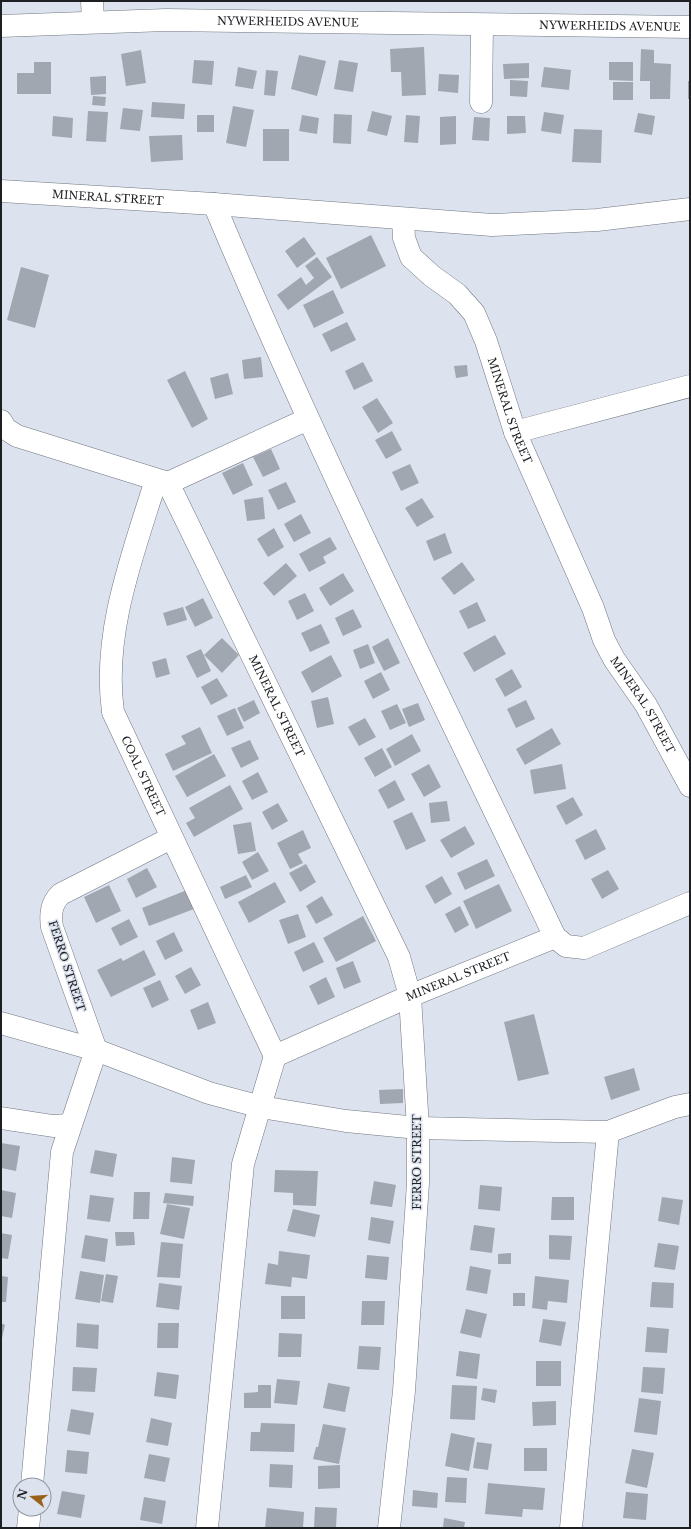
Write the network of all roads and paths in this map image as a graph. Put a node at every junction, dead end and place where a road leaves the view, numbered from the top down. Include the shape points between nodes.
1 (92, 11) edge
2 (482, 25) junction
3 (1, 26) edge
4 (690, 27) edge
5 (481, 102) dead end
6 (1, 191) edge
7 (214, 204) junction
8 (690, 209) edge
9 (403, 219) junction
10 (690, 386) edge
11 (308, 419) junction
12 (1, 421) edge
13 (515, 432) junction
14 (162, 481) junction
15 (690, 786) edge
16 (171, 838) junction
17 (690, 903) edge
18 (555, 937) junction
19 (410, 996) junction
20 (1, 1023) edge
21 (104, 1053) junction
22 (275, 1056) junction
23 (690, 1104) edge
24 (261, 1107) junction
25 (1, 1118) edge
26 (70, 1125) junction
27 (418, 1128) junction
28 (608, 1132) junction
29 (33, 1477) edge
30 (29, 1517) edge
31 (28, 1528) edge
32 (208, 1528) edge
33 (389, 1528) edge
34 (571, 1528) edge

1 - 2 street, NYWERHEIDS AVENUE via 278,20
1 - 3 street, NYWERHEIDS AVENUE
2 - 4 street, NYWERHEIDS AVENUE
2 - 5 street
6 - 7 street, MINERAL STREET
7 - 9 street, MINERAL STREET
7 - 11 street
8 - 9 street via 597,220 527,224 492,225
9 - 13 street, MINERAL STREET via 404,238 411,257 457,294 474,313 486,341
10 - 13 street
11 - 14 street
11 - 18 street
12 - 14 street via 6,429 17,436
13 - 15 street, MINERAL STREET via 593,608 604,640 646,705
14 - 16 street, COAL STREET via 122,596 113,646 110,688 113,712 118,725
14 - 19 street, MINERAL STREET via 399,957
16 - 21 street, FERRO STREET via 61,894 52,906 52,927
16 - 22 street, COAL STREET
17 - 18 street via 584,948 566,946
18 - 19 street, MINERAL STREET
19 - 22 street
19 - 27 street, FERRO STREET
20 - 21 street
21 - 24 street via 209,1093
21 - 26 street
22 - 24 street
23 - 28 street via 675,1107
24 - 27 street via 346,1121
24 - 32 street via 243,1164 240,1187
25 - 26 street via 53,1126
26 - 29 street via 62,1152
27 - 28 street
27 - 33 street, FERRO STREET via 417,1198 404,1383
28 - 34 street
30 - 31 street

